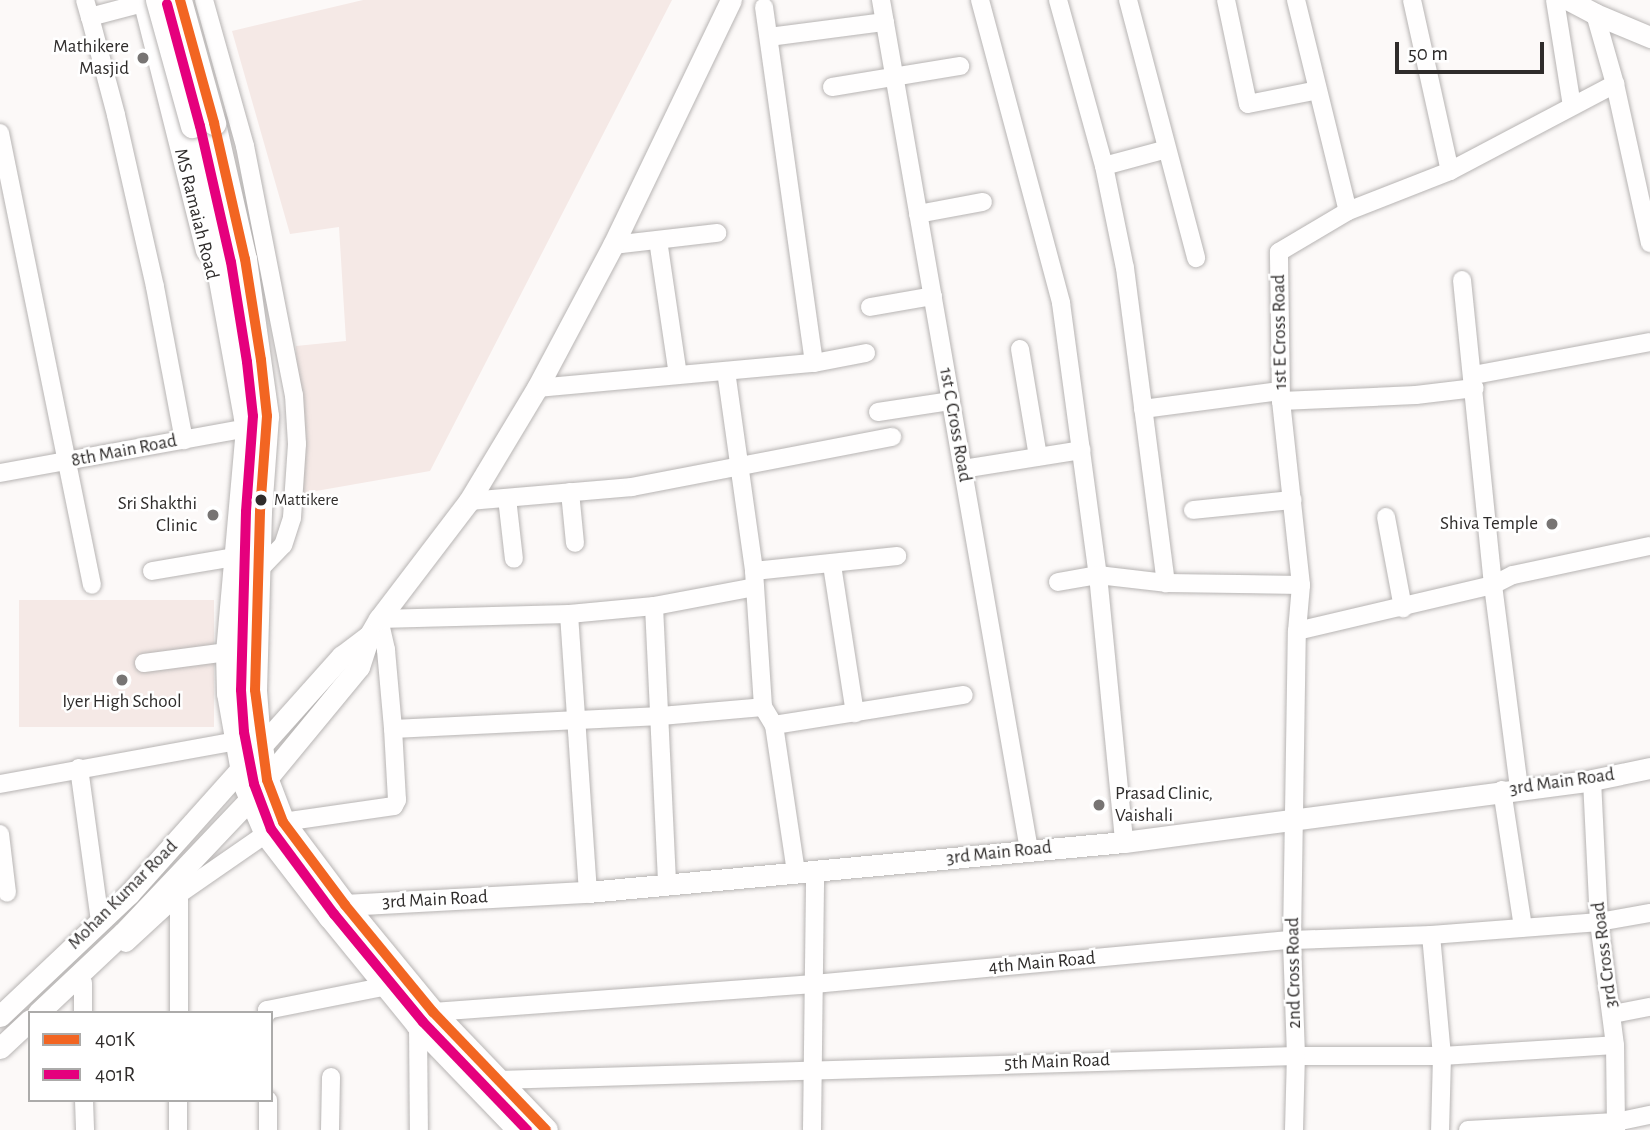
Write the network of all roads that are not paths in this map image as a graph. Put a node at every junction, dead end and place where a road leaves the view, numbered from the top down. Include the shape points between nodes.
1 (180, 0) edge
2 (204, 0) edge
3 (731, 0) edge
4 (881, 0) edge
5 (980, 0) edge
6 (1058, 0) edge
7 (1128, 0) edge
8 (1226, 0) edge
9 (1296, 0) edge
10 (1412, 0) edge
11 (1555, 0) edge
12 (1569, 0) edge
13 (147, 1) edge
14 (764, 7) dead end
15 (88, 9) edge
16 (1595, 15) junction
17 (885, 22) junction
18 (769, 37) junction
19 (1650, 37) edge
20 (960, 66) dead end
21 (894, 77) junction
22 (228, 84) junction
23 (1615, 84) junction
24 (832, 87) dead end
25 (1318, 90) junction
26 (168, 100) junction
27 (1572, 106) junction
28 (203, 124) junction
29 (0, 133) edge
30 (1167, 149) junction
31 (1104, 166) junction
32 (1450, 171) junction
33 (983, 202) dead end
34 (1348, 211) junction
35 (918, 214) junction
36 (717, 233) dead end
37 (658, 240) junction
38 (1650, 243) edge
39 (612, 245) junction
40 (1196, 258) dead end
41 (1462, 280) dead end
42 (933, 296) junction
43 (870, 307) dead end
44 (1650, 342) edge
45 (1020, 349) dead end
46 (866, 353) dead end
47 (814, 362) junction
48 (726, 371) junction
49 (678, 375) junction
50 (1475, 382) junction
51 (537, 388) junction
52 (1281, 396) junction
53 (951, 401) junction
54 (1143, 409) junction
55 (878, 412) dead end
56 (247, 428) junction
57 (892, 437) dead end
58 (184, 440) junction
59 (1081, 450) junction
60 (1038, 457) junction
61 (68, 462) junction
62 (739, 468) junction
63 (963, 470) junction
64 (0, 473) edge
65 (570, 492) junction
66 (507, 498) junction
67 (1292, 499) junction
68 (469, 501) junction
69 (1193, 510) dead end
70 (1386, 517) dead end
71 (575, 543) dead end
72 (1650, 546) edge
73 (897, 556) dead end
74 (234, 557) junction
75 (514, 559) dead end
76 (832, 565) junction
77 (152, 571) dead end
78 (258, 571) junction
79 (1098, 575) junction
80 (754, 579) junction
81 (1058, 582) dead end
82 (1166, 583) junction
83 (1301, 585) junction
84 (1493, 585) junction
85 (92, 586) dead end
86 (654, 606) junction
87 (1403, 608) junction
88 (569, 614) junction
89 (374, 628) junction
90 (1297, 631) junction
91 (227, 652) junction
92 (144, 663) dead end
93 (964, 695) dead end
94 (763, 707) junction
95 (855, 713) junction
96 (661, 716) junction
97 (575, 721) junction
98 (774, 725) junction
99 (258, 726) junction
100 (393, 729) junction
101 (236, 741) junction
102 (261, 750) junction
103 (79, 768) junction
104 (1650, 768) edge
105 (242, 772) junction
106 (267, 780) junction
107 (1592, 780) junction
108 (0, 784) edge
109 (1510, 789) junction
110 (250, 799) junction
111 (1296, 817) junction
112 (275, 828) junction
113 (0, 834) edge
114 (1124, 842) junction
115 (1029, 850) junction
116 (805, 872) junction
117 (667, 882) junction
118 (588, 892) junction
119 (7, 893) dead end
120 (179, 894) junction
121 (345, 905) junction
122 (1650, 913) edge
123 (100, 922) junction
124 (1599, 922) junction
125 (1523, 927) junction
126 (1431, 935) junction
127 (1292, 940) junction
128 (83, 983) junction
129 (814, 984) junction
130 (387, 986) junction
131 (1650, 1007) edge
132 (40, 1011) edge
133 (52, 1011) edge
134 (83, 1011) edge
135 (178, 1011) edge
136 (267, 1011) edge
137 (1613, 1014) junction
138 (0, 1016) edge
139 (425, 1018) junction
140 (28, 1022) edge
141 (28, 1034) edge
142 (1615, 1045) junction
143 (0, 1048) edge
144 (1296, 1056) junction
145 (1442, 1056) junction
146 (0, 1059) edge
147 (810, 1068) junction
148 (331, 1077) dead end
149 (498, 1080) junction
150 (84, 1102) edge
151 (178, 1102) edge
152 (268, 1102) edge
153 (1650, 1115) edge
154 (1616, 1126) edge
155 (85, 1130) edge
156 (178, 1130) edge
157 (268, 1130) edge
158 (330, 1130) edge
159 (419, 1130) edge
160 (519, 1130) edge
161 (546, 1130) edge
162 (812, 1130) edge
163 (1294, 1130) edge
164 (1440, 1130) edge
165 (1468, 1130) edge

1 - 28 main road, bridge
2 - 22 street
3 - 39 street
4 - 17 street, 1st C Cross Road
5 - 59 street via 1061,303
6 - 31 street
7 - 30 street
8 - 25 street via 1248,104
9 - 25 street
10 - 32 street
11 - 27 street
12 - 16 street
13 - 15 street
13 - 26 street, MS Ramaiah Road
13 - 28 main road, bridge
14 - 18 street
15 - 58 street via 117,115
16 - 19 street
16 - 23 street
17 - 18 street
17 - 21 street, 1st C Cross Road
18 - 47 street
20 - 21 street
21 - 24 street
21 - 35 street, 1st C Cross Road
22 - 26 street
22 - 78 street via 245,146 294,395 297,444 292,517 283,545
23 - 27 street, 1st E Cross Road
23 - 38 street
25 - 34 street
26 - 56 street, MS Ramaiah Road via 238,407
27 - 32 street, 1st E Cross Road
28 - 56 main road, MS Ramaiah Road
28 - 78 main road, MS Ramaiah Road via 245,259 267,415
29 - 61 street
30 - 31 street
30 - 40 street
31 - 54 street via 1125,268
32 - 34 street, 1st E Cross Road
33 - 35 street
34 - 52 street, 1st E Cross Road via 1279,252
35 - 42 street, 1st C Cross Road
36 - 37 street
37 - 39 street
37 - 49 street
39 - 51 street
41 - 50 street
42 - 43 street
42 - 53 street, 1st C Cross Road
44 - 50 street
45 - 60 street
46 - 47 street
47 - 48 street
48 - 49 street
48 - 62 street
49 - 51 street
50 - 52 street via 1416,395
50 - 84 street
51 - 68 street
52 - 54 street
52 - 67 street, 1st E Cross Road
53 - 55 street
53 - 63 street, 1st C Cross Road
54 - 82 street
56 - 58 street, 8th Main Road
56 - 74 main road, MS Ramaiah Road
57 - 62 street
58 - 61 street, 8th Main Road
59 - 60 street
59 - 79 street
60 - 63 street
61 - 64 street, 8th Main Road
61 - 85 street
62 - 65 street via 632,487
62 - 80 street
63 - 115 street, 1st C Cross Road
65 - 66 street
65 - 71 street
66 - 68 street
66 - 75 street
67 - 69 street
67 - 83 street, 1st E Cross Road
68 - 89 street
70 - 87 street
72 - 84 street via 1513,575
73 - 76 street
74 - 77 street
74 - 91 main road, MS Ramaiah Road
76 - 80 street
76 - 95 street
78 - 99 main road, MS Ramaiah Road
79 - 81 street
79 - 82 street
79 - 114 street
80 - 86 street
80 - 94 street
82 - 83 street
83 - 90 street, 1st E Cross Road
84 - 87 street
84 - 109 street
86 - 88 street
86 - 96 street
87 - 90 street
88 - 89 street
88 - 97 street
89 - 100 street via 386,650
89 - 102 street, Mohan Kumar Road via 342,656
89 - 106 street via 359,667
90 - 111 street, 1st E Cross Road
91 - 92 street
91 - 101 main road, MS Ramaiah Road
93 - 95 street
94 - 96 street
94 - 98 street
95 - 98 street
96 - 97 street
96 - 117 street
97 - 100 street
97 - 118 street
98 - 116 street
99 - 101 street
99 - 102 main road, MS Ramaiah Road
100 - 112 street via 394,806
101 - 103 street
101 - 105 main road, MS Ramaiah Road
102 - 105 street, Mohan Kumar Road
102 - 106 main road, MS Ramaiah Road
103 - 108 street
103 - 123 street
104 - 107 street, 3rd Main Road
105 - 110 main road, MS Ramaiah Road
105 - 123 street, Mohan Kumar Road
106 - 110 street
106 - 112 main road, MS Ramaiah Road
107 - 109 street, 3rd Main Road
107 - 124 street, 3rd Cross Road
109 - 111 street, 3rd Main Road
109 - 125 street
110 - 112 main road, MS Ramaiah Road
110 - 132 street
111 - 114 street, 3rd Main Road
111 - 127 street, 2nd Cross Road
112 - 120 street
112 - 121 main road, MS Ramaiah Road
112 - 130 main road, MS Ramaiah Road
113 - 119 street
114 - 115 street, 3rd Main Road
115 - 116 street, 3rd Main Road
116 - 117 street, 3rd Main Road
116 - 129 street
117 - 118 street, 3rd Main Road
118 - 121 street, 3rd Main Road
120 - 128 street
120 - 135 street
121 - 139 main road, MS Ramaiah Road
122 - 124 street, 4th Main Road
123 - 138 street, Mohan Kumar Road
124 - 125 street, 4th Main Road
124 - 137 street, 3rd Cross Road
125 - 126 street, 4th Main Road
126 - 127 street, 4th Main Road
126 - 145 street
127 - 129 street, 4th Main Road
127 - 144 street, 2nd Cross Road
128 - 133 street
128 - 134 street
129 - 139 street, 4th Main Road
129 - 147 street
130 - 136 street
130 - 139 main road, MS Ramaiah Road
131 - 137 street
137 - 142 street, 3rd Cross Road
139 - 149 main road, MS Ramaiah Road
139 - 159 street
139 - 160 main road, MS Ramaiah Road
140 - 143 street
141 - 146 street
142 - 145 street, 5th Main Road
142 - 154 street, 3rd Cross Road
144 - 145 street, 5th Main Road
144 - 147 street, 5th Main Road
144 - 163 street, 2nd Cross Road
145 - 164 street
147 - 149 street, 5th Main Road
147 - 162 street
148 - 158 street
149 - 161 main road, MS Ramaiah Road
150 - 155 street
151 - 156 street
152 - 157 street
153 - 154 street
154 - 165 street

